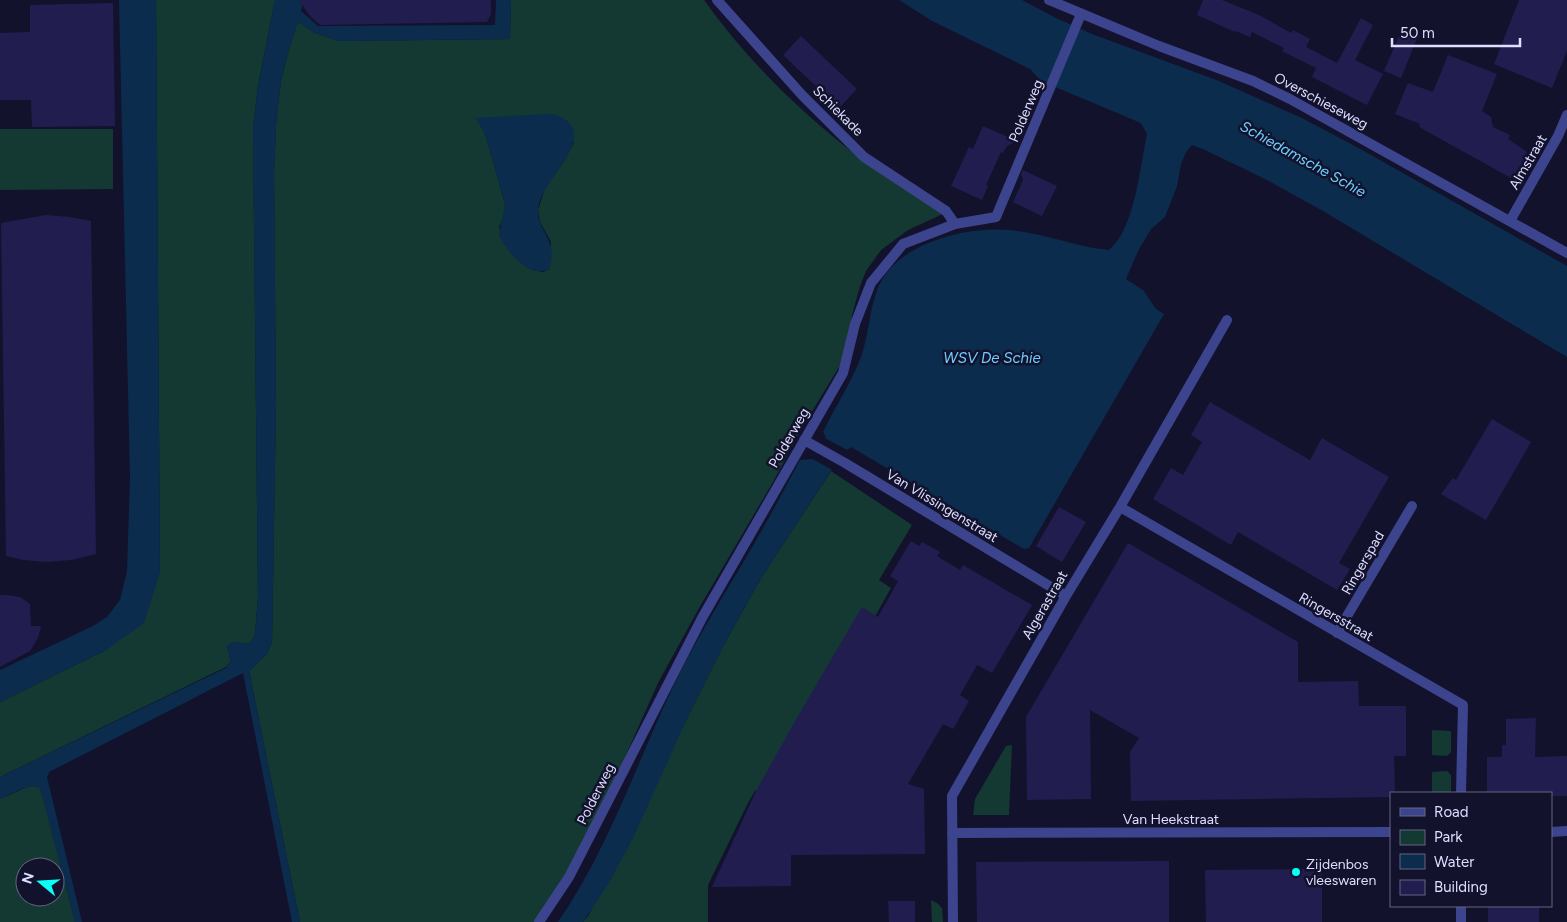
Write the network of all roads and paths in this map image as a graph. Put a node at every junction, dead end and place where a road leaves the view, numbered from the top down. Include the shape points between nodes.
1 (717, 0) edge
2 (1049, 0) edge
3 (1079, 18) junction
4 (1567, 115) edge
5 (1510, 221) junction
6 (955, 224) junction
7 (1567, 253) edge
8 (1227, 320) dead end
9 (809, 443) junction
10 (1412, 506) dead end
11 (1120, 508) junction
12 (1066, 596) junction
13 (1337, 633) junction
14 (1461, 792) edge
15 (1567, 831) edge
16 (1390, 832) edge
17 (1552, 832) edge
18 (952, 833) junction
19 (1461, 907) edge
20 (539, 922) edge
21 (953, 922) edge
22 (1462, 922) edge

1 - 6 street, Schiekade via 802,95 864,157 946,211
2 - 3 street, Overschieseweg
3 - 5 street, Overschieseweg via 1253,81
3 - 6 street, Polderweg via 996,218
4 - 5 street, Almstraat
5 - 7 street, Overschieseweg
6 - 9 street, Polderweg via 903,244 871,283 855,324 843,373
8 - 11 street, Algerastraat
9 - 12 street, Van Vlissingenstraat
9 - 20 street, Polderweg via 702,618 569,877
10 - 13 street, Ringerspad
11 - 12 street, Algerastraat
11 - 13 street, Ringersstraat
12 - 18 street, Algerastraat via 952,796
13 - 14 street, Ringersstraat via 1463,705
15 - 17 street
16 - 18 street, Van Heekstraat
18 - 21 street, Algerastraat
19 - 22 street

